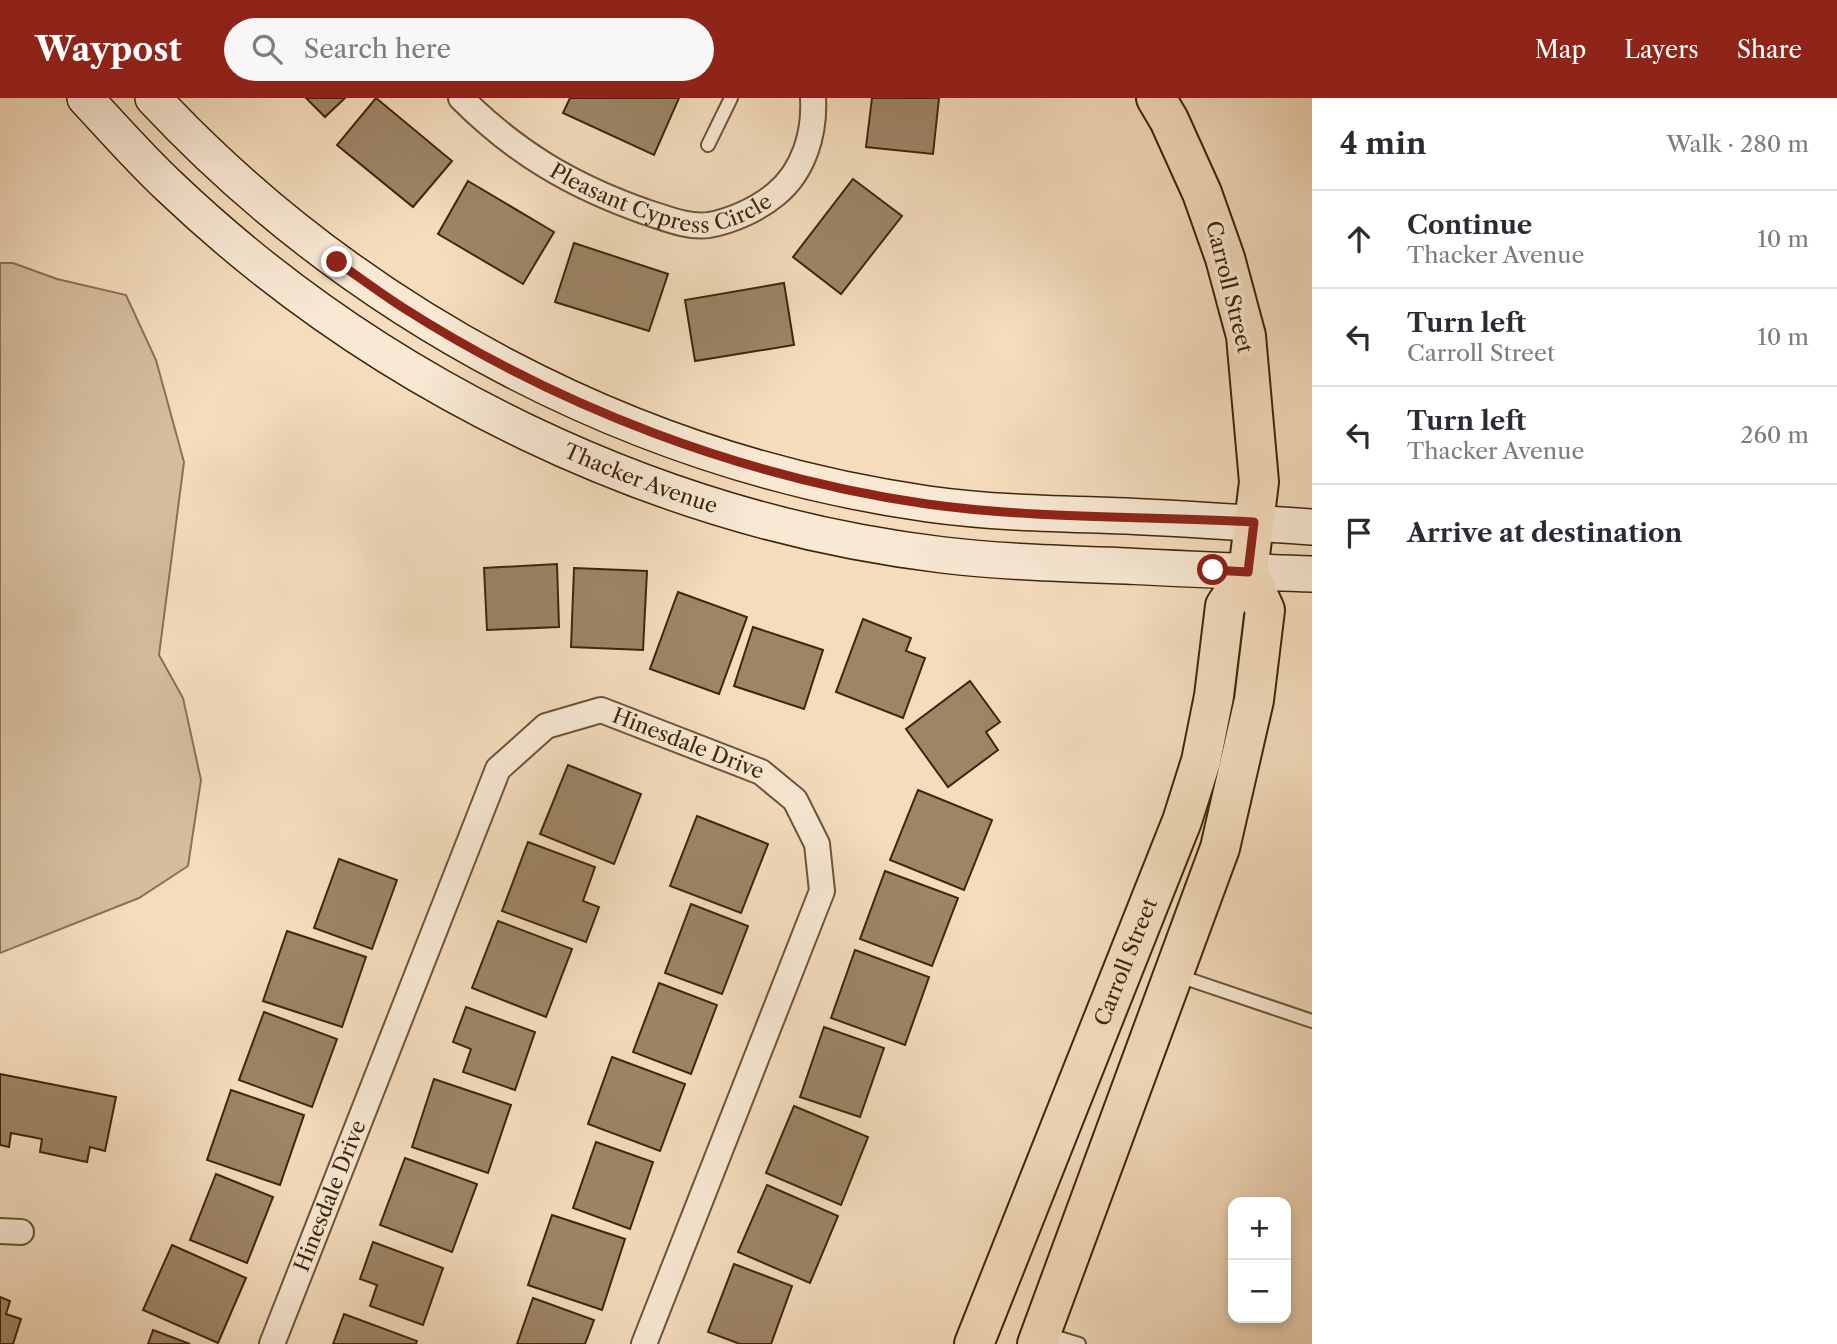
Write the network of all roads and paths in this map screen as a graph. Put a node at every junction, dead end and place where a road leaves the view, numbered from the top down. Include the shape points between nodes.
1 (85, 98) edge
2 (153, 98) edge
3 (461, 98) edge
4 (731, 98) edge
5 (813, 98) edge
6 (1156, 98) edge
7 (708, 145) dead end
8 (1254, 522) junction
9 (1312, 527) edge
10 (1248, 572) junction
11 (1312, 574) edge
12 (1137, 939) junction
13 (1175, 974) junction
14 (1312, 1021) edge
15 (1040, 1338) edge
16 (272, 1344) edge
17 (644, 1344) edge
18 (974, 1344) edge
19 (1079, 1344) edge

1 - 10 street, Thacker Avenue via 169,187 316,308 390,358 477,407 589,460 774,522 941,555
2 - 8 street via 247,191 401,307 524,377 619,420 794,477 928,504
3 - 5 street, Pleasant Cypress Circle via 517,149 562,176 675,222 707,225 765,204 788,184 806,152
4 - 7 lane
6 - 8 main road, Carroll Street via 1202,192 1246,336 1259,482
8 - 9 street
8 - 10 main road, Carroll Street
10 - 11 street, Thacker Avenue
10 - 12 main road, Carroll Street via 1226,606 1201,761
10 - 13 main road via 1265,610 1254,700 1220,848
12 - 15 main road via 1139,977 1023,1281
12 - 18 main road, Carroll Street
13 - 14 lane
13 - 15 main road
15 - 19 lane
16 - 17 street, Hinesdale Drive via 498,769 546,726 601,710 761,772 795,800 817,844 822,891

